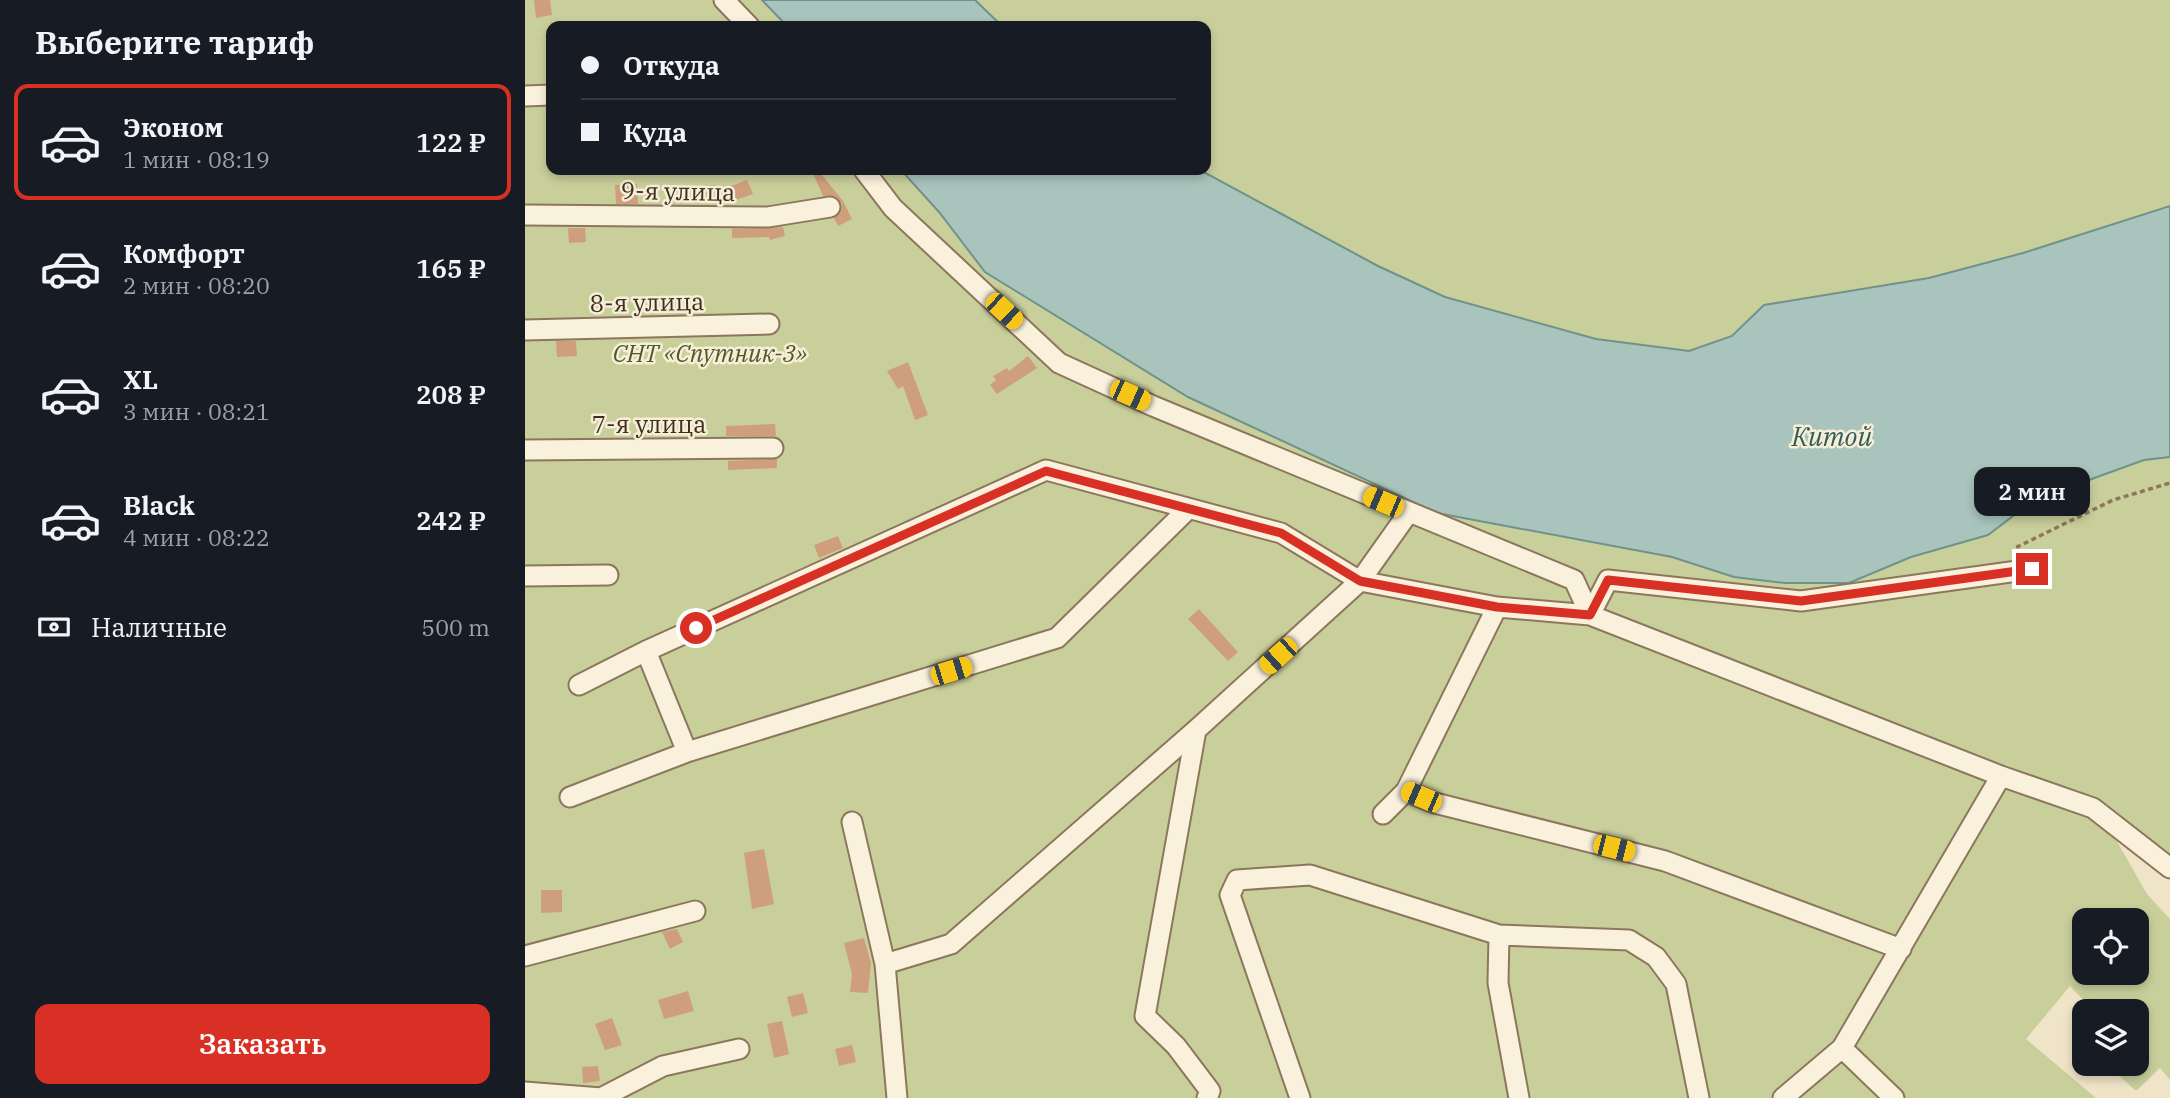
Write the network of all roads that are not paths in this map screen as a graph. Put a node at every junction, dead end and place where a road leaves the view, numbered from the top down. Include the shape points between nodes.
1 (724, 0) edge
2 (744, 21) edge
3 (546, 95) edge
4 (525, 96) edge
5 (868, 175) edge
6 (829, 207) dead end
7 (525, 215) edge
8 (769, 324) dead end
9 (525, 330) edge
10 (773, 448) dead end
11 (525, 450) edge
12 (1187, 510) junction
13 (1409, 512) junction
14 (2032, 569) road end
15 (608, 575) dead end
16 (525, 576) edge
17 (1360, 581) junction
18 (1497, 607) junction
19 (1590, 615) junction
20 (646, 651) junction
21 (579, 685) dead end
22 (1196, 730) junction
23 (687, 752) junction
24 (2001, 776) junction
25 (1406, 792) junction
26 (570, 797) dead end
27 (1383, 814) dead end
28 (852, 822) dead end
29 (2170, 869) edge
30 (695, 911) dead end
31 (1499, 935) junction
32 (1901, 949) junction
33 (525, 956) edge
34 (885, 964) junction
35 (1842, 1048) junction
36 (740, 1049) dead end
37 (525, 1092) edge
38 (897, 1098) edge
39 (1207, 1098) edge
40 (1300, 1098) edge
41 (1519, 1098) edge
42 (1699, 1098) edge
43 (1783, 1098) edge
44 (1894, 1098) edge

1 - 2 street
3 - 4 street
5 - 13 street via 893,208 1059,363
6 - 7 street, 9-я улица via 768,217
8 - 9 street, 8-я улица
10 - 11 street, 7-я улица
12 - 17 street via 1281,533
12 - 20 street via 1046,471
12 - 23 street via 1057,638
13 - 17 street
13 - 19 street via 1574,580
14 - 19 street via 1801,601 1608,580
15 - 16 street
17 - 18 street
17 - 22 street
18 - 19 street
18 - 25 street
19 - 24 street
20 - 21 street
20 - 23 street
22 - 34 street via 951,944
22 - 39 street via 1145,1016 1176,1046 1210,1091
23 - 26 street
24 - 29 street via 2092,808
24 - 32 street
25 - 27 street
25 - 32 street via 1665,861
28 - 34 street
30 - 33 street
31 - 40 street via 1310,875 1237,880 1230,895
31 - 41 street via 1499,983
31 - 42 street via 1629,940 1656,957 1676,984
32 - 35 street
34 - 38 street
35 - 43 street
35 - 44 street
36 - 37 street via 663,1066 601,1098

